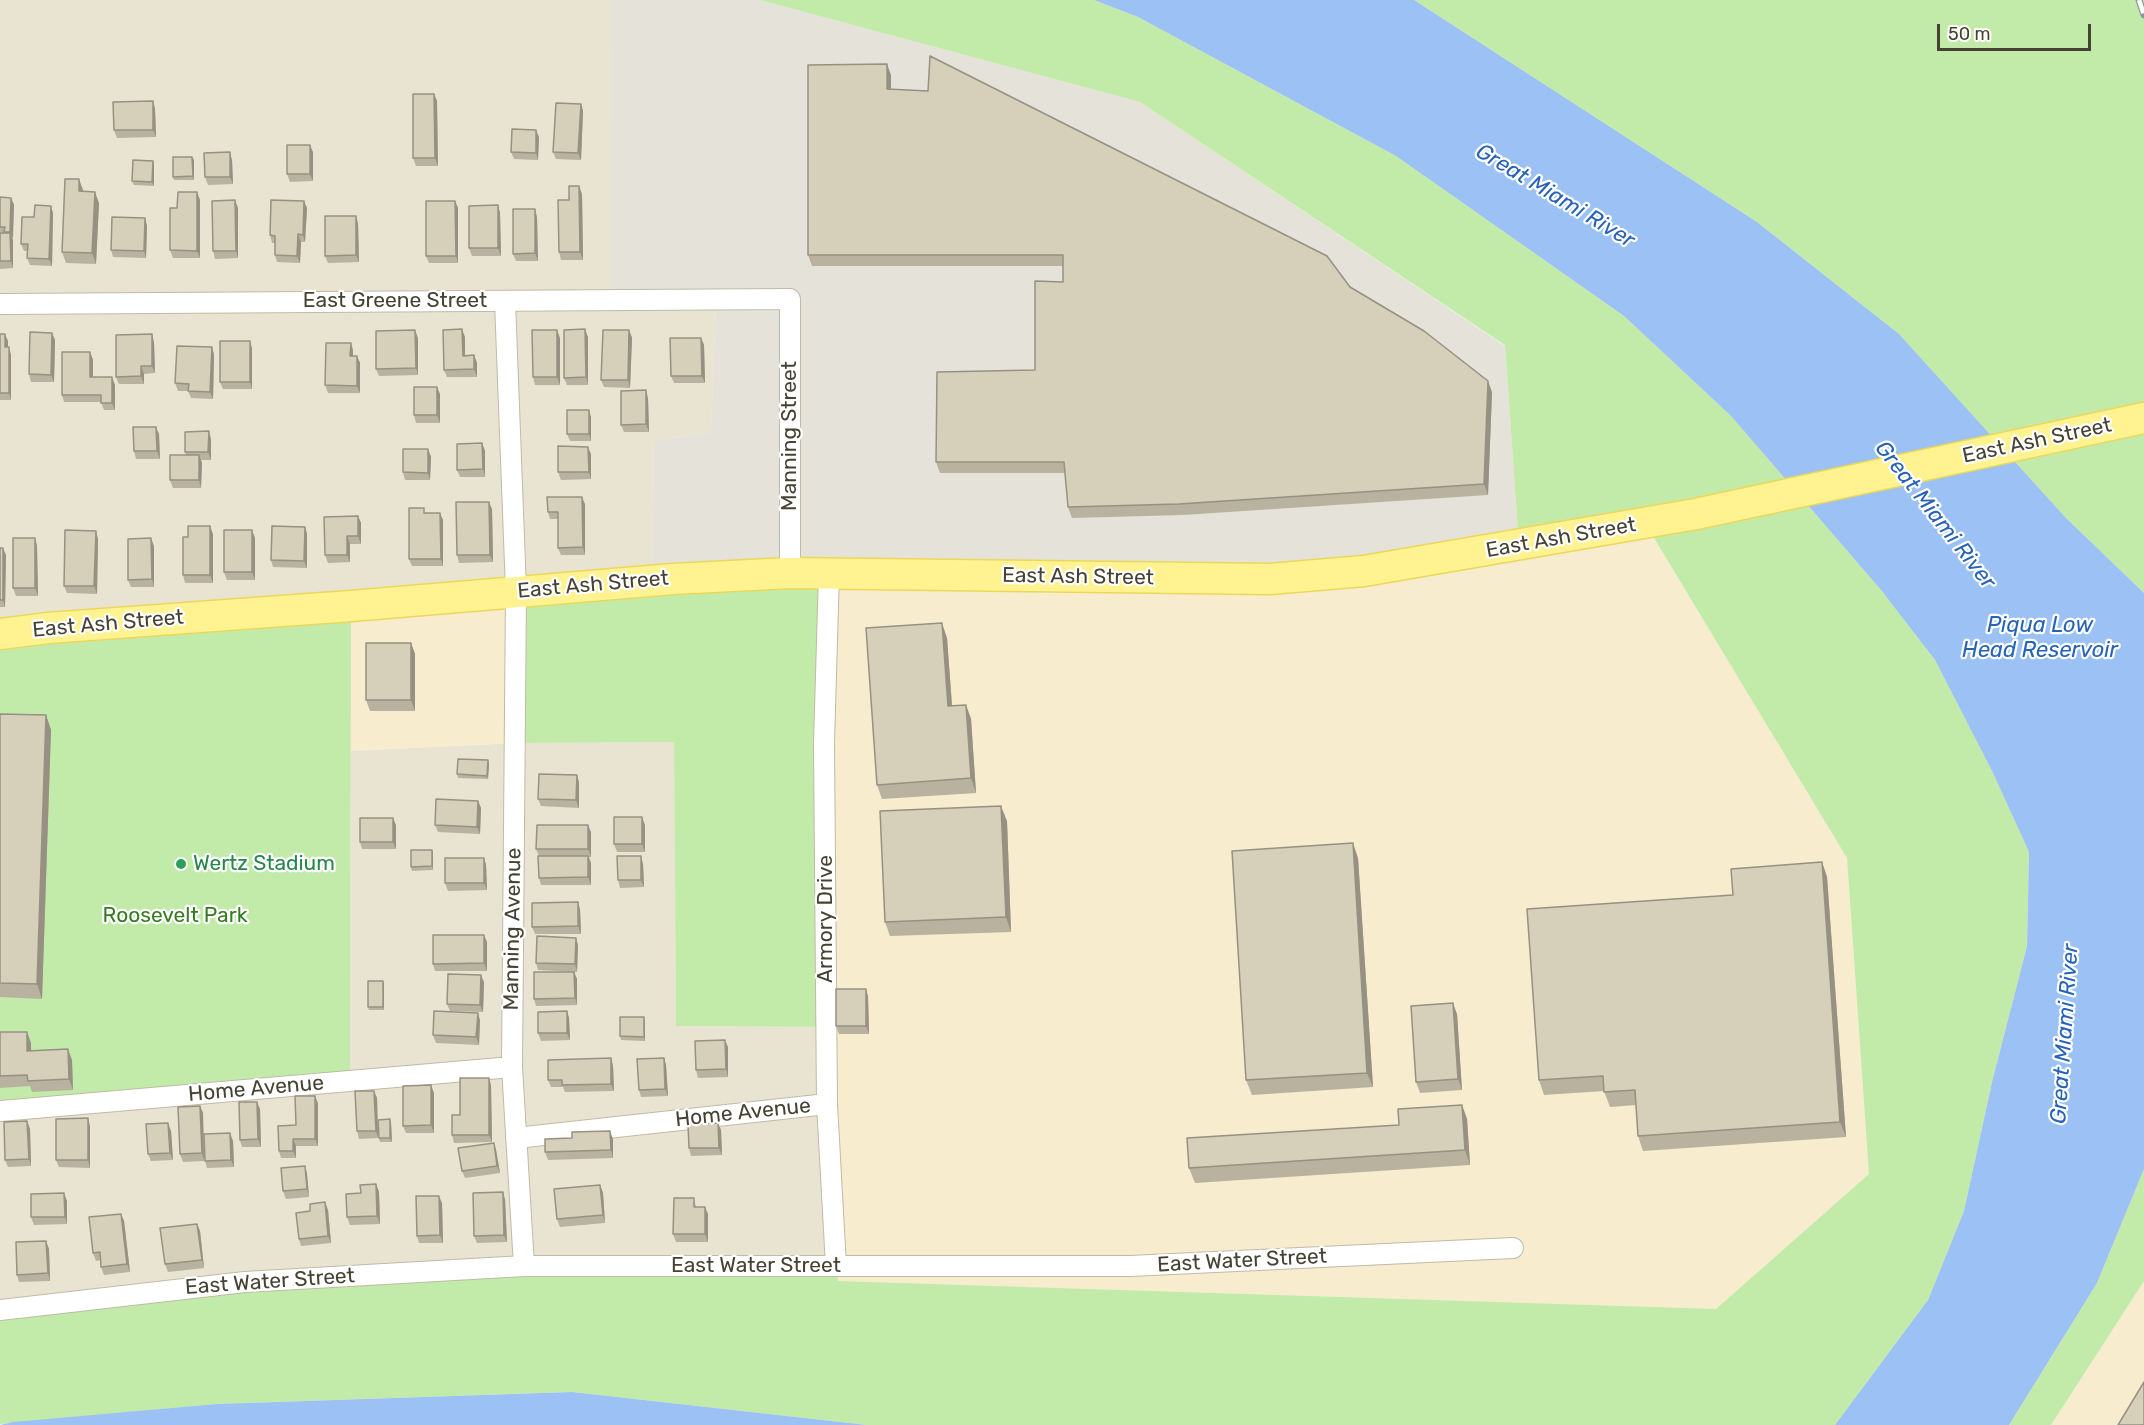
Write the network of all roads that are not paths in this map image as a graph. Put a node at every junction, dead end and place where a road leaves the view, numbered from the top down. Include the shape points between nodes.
1 (790, 299) joint
2 (506, 301) junction
3 (0, 304) edge
4 (2144, 418) edge
5 (790, 573) junction
6 (829, 573) junction
7 (516, 591) junction
8 (0, 634) edge
9 (512, 1067) junction
10 (827, 1104) junction
11 (0, 1112) edge
12 (516, 1138) junction
13 (1513, 1248) dead end
14 (524, 1266) junction
15 (836, 1266) junction
16 (0, 1310) edge

1 - 2 street, East Greene Street
1 - 5 street, Manning Street
2 - 3 street, East Greene Street
2 - 7 street, Manning Avenue
4 - 6 main road, East Ash Street via 1696,514 1364,571 1270,579
5 - 6 main road, East Ash Street
5 - 7 main road, East Ash Street
6 - 10 street, Armory Drive via 825,743
7 - 8 main road, East Ash Street
7 - 9 street, Manning Avenue
9 - 11 street, Home Avenue
9 - 12 street, Manning Avenue
10 - 12 street, Home Avenue
10 - 15 street, Armory Drive
12 - 14 street, Manning Avenue
13 - 15 street, East Water Street via 1130,1266
14 - 15 street, East Water Street
14 - 16 street, East Water Street via 246,1282

